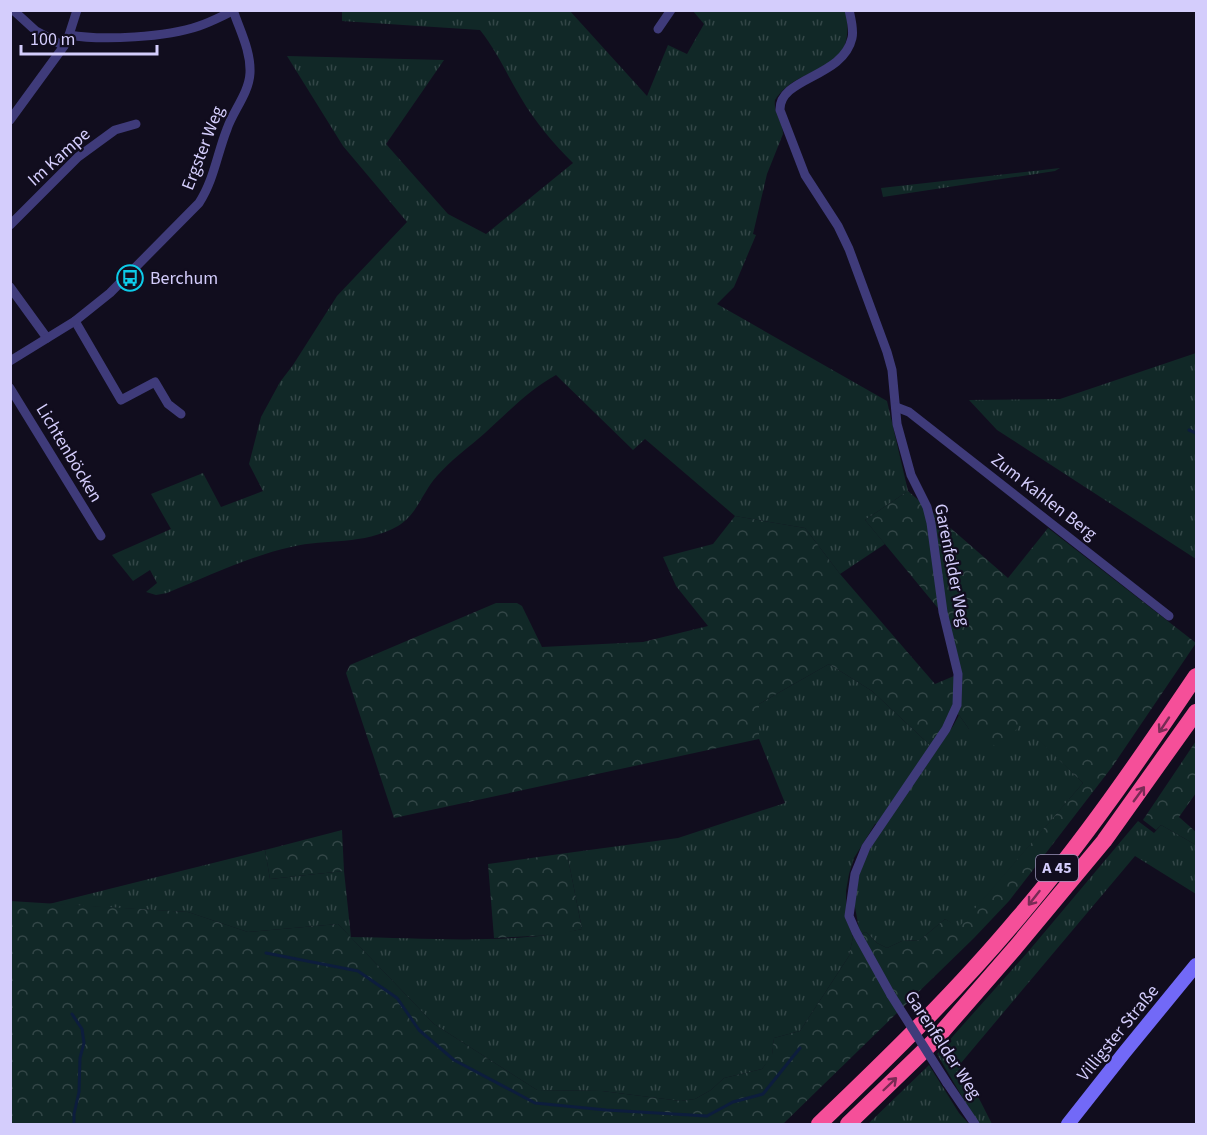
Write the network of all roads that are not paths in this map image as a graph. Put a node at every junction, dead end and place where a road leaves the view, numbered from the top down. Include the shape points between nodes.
1 (13, 10) edge
2 (77, 10) edge
3 (671, 10) edge
4 (849, 10) edge
5 (233, 11) edge
6 (658, 29) dead end
7 (69, 35) junction
8 (64, 46) junction
9 (10, 120) edge
10 (136, 124) dead end
11 (10, 225) edge
12 (10, 287) edge
13 (75, 321) junction
14 (47, 338) junction
15 (10, 361) edge
16 (10, 388) edge
17 (896, 407) junction
18 (181, 414) dead end
19 (100, 536) dead end
20 (1169, 616) dead end
21 (1197, 676) edge
22 (1197, 712) edge
23 (1197, 965) edge
24 (819, 1125) edge
25 (849, 1125) edge
26 (975, 1125) edge
27 (1068, 1125) edge

1 - 8 street via 36,31
2 - 7 street
3 - 6 street
4 - 17 street, Garenfelder Weg via 852,38 842,57 829,69 789,90 781,100 780,110 805,175 849,249 887,352
5 - 7 street via 199,26 171,32 86,38
5 - 13 street, Ergster Weg via 248,51 250,76 227,127 207,191 188,216
7 - 8 street
8 - 9 street
10 - 11 street, Im Kampe via 114,130 78,157
12 - 14 street
13 - 14 street, Ergster Weg
13 - 18 street via 121,400 155,382 168,404
14 - 15 street, Ergster Weg
16 - 19 street, Lichtenböcken
17 - 20 street, Zum Kahlen Berg via 909,412
17 - 26 street, Garenfelder Weg, bridge via 911,475 931,523 943,612 958,674 957,705 946,729 866,847 855,874 849,916 891,995
21 -> 24 highway, A 45 via 1113,797 1019,918
25 -> 22 highway, A 45 via 934,1041 1015,948 1104,841
23 - 27 main road, Villigster Straße

